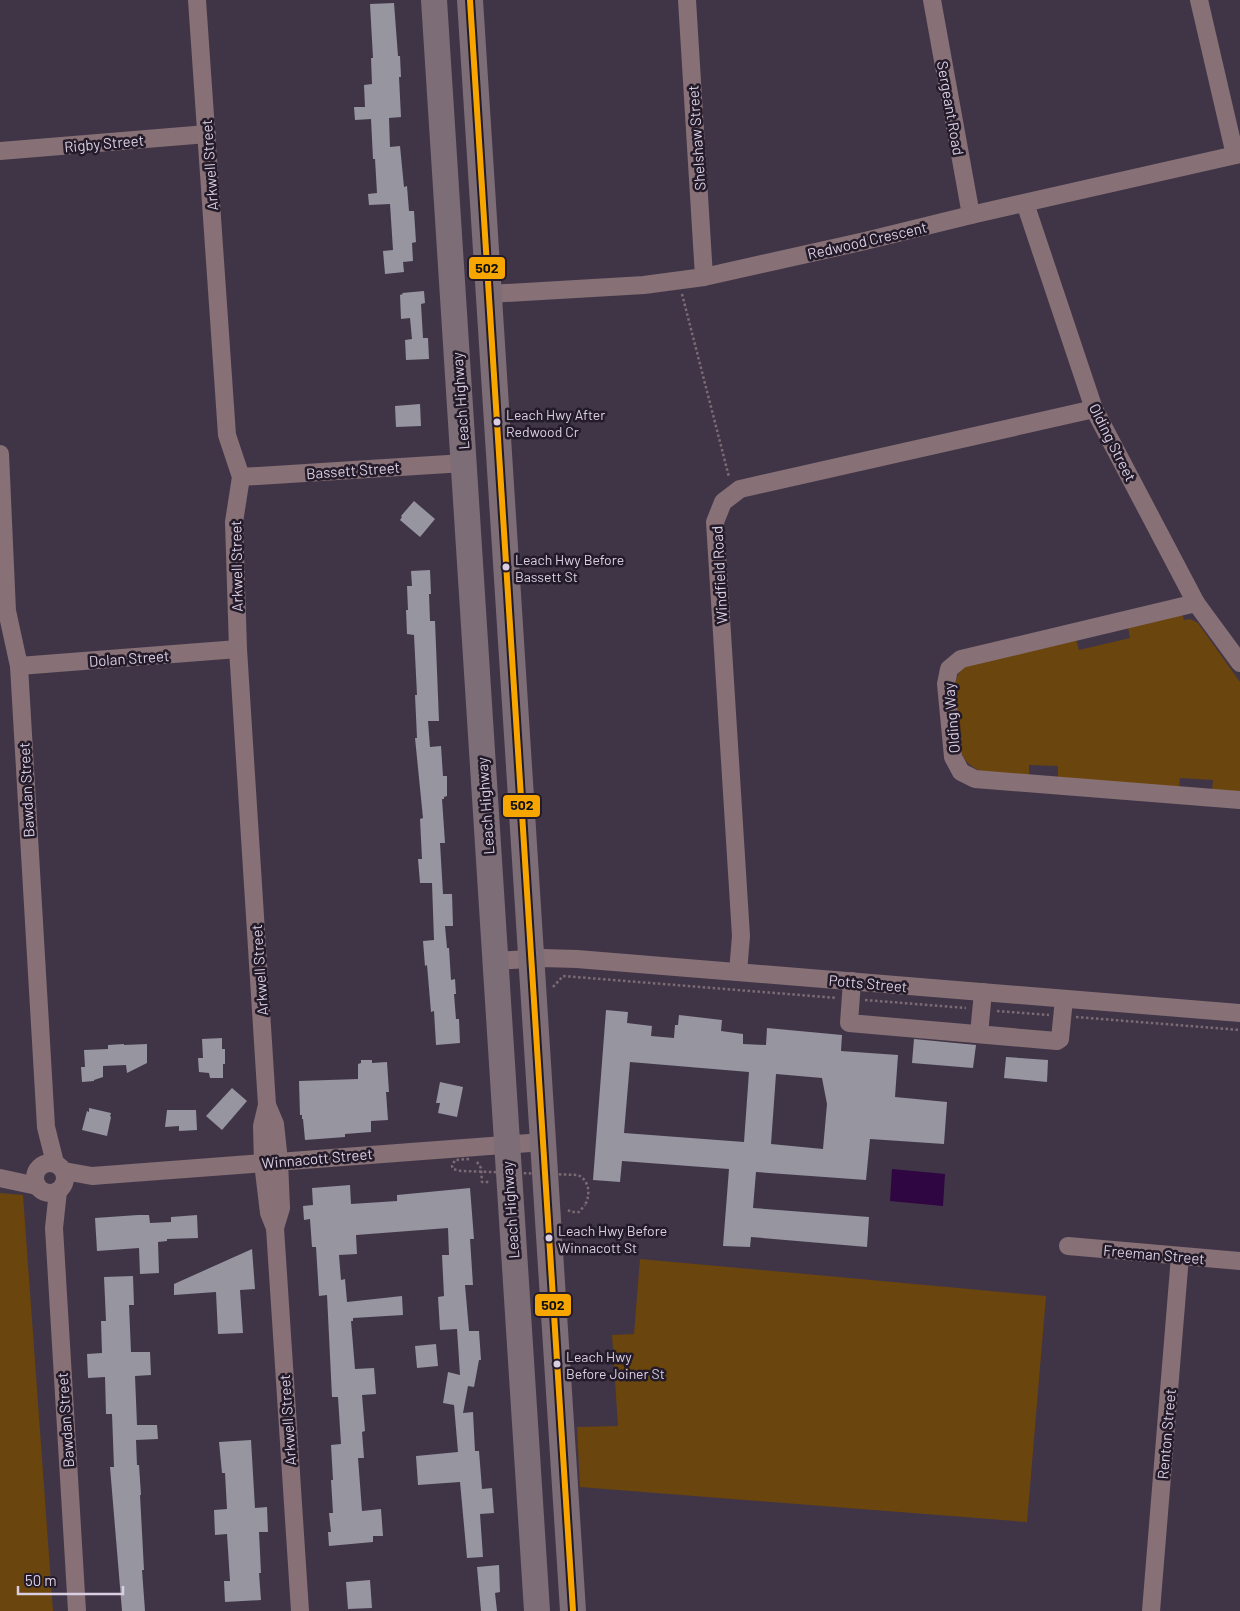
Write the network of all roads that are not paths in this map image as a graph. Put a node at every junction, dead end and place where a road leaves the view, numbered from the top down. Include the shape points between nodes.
1 (198, 0) edge
2 (434, 0) edge
3 (470, 0) edge
4 (687, 0) edge
5 (932, 0) edge
6 (1199, 0) edge
7 (208, 134) junction
8 (0, 151) edge
9 (1238, 155) edge
10 (1025, 203) junction
11 (971, 215) junction
12 (704, 277) junction
13 (488, 294) junction
14 (1094, 409) junction
15 (0, 454) edge
16 (464, 463) junction
17 (241, 477) junction
18 (1196, 603) junction
19 (4, 612) edge
20 (238, 649) junction
21 (1240, 663) edge
22 (19, 666) junction
23 (1240, 800) edge
24 (532, 959) junction
25 (495, 961) junction
26 (738, 972) junction
27 (852, 981) junction
28 (982, 1001) junction
29 (1063, 1007) junction
30 (1240, 1013) edge
31 (980, 1034) junction
32 (543, 1142) junction
33 (497, 1145) junction
34 (271, 1162) junction
35 (1, 1178) edge
36 (49, 1178) junction
37 (1068, 1246) dead end
38 (1180, 1256) junction
39 (1240, 1261) edge
40 (77, 1611) edge
41 (300, 1611) edge
42 (537, 1611) edge
43 (573, 1611) edge
44 (1151, 1611) edge

1 - 7 street, Arkwell Street
2 - 16 highway, Leach Highway
3 - 13 highway
4 - 12 street, Shelshaw Street
5 - 11 street, Sergeant Road
6 - 9 street
7 - 8 street, Rigby Street
7 - 17 street, Arkwell Street via 227,435
9 - 10 street, Redwood Crescent
10 - 11 street, Redwood Crescent
10 - 14 street, Olding Street
11 - 12 street, Redwood Crescent
12 - 13 street, Redwood Crescent via 644,285
13 - 24 highway
14 - 18 street, Olding Street
14 - 26 street, Windfield Road via 740,489 723,502 715,522 741,936
15 - 19 street, Bawdan Street
16 - 17 street, Bassett Street
16 - 25 highway, Leach Highway
17 - 20 street, Arkwell Street via 234,522
18 - 21 street, Olding Street
18 - 23 street, Olding Way via 961,659 949,669 946,684 953,757 961,772 975,780
19 - 22 street, Bawdan Street
20 - 22 street, Dolan Street
20 - 34 street, Arkwell Street via 267,1105 275,1124
22 - 36 street, Bawdan Street
24 - 25 street, Potts Street
24 - 26 street, Potts Street via 577,959
24 - 32 highway
25 - 33 highway, Leach Highway
26 - 27 street, Potts Street
27 - 28 street, Potts Street
27 - 31 street via 849,1023
28 - 29 street, Potts Street
28 - 31 street
29 - 30 street, Potts Street
29 - 31 street via 1060,1039 1057,1041
32 - 33 street, Winnacott Street
32 - 43 highway
33 - 34 street, Winnacott Street
33 - 42 highway, Leach Highway
34 - 36 street, Winnacott Street
34 - 41 street, Arkwell Street via 280,1208 275,1228
35 - 36 street
36 - 40 street, Bawdan Street
37 - 38 street, Freeman Street
38 - 39 street, Freeman Street
38 - 44 street, Renton Street

